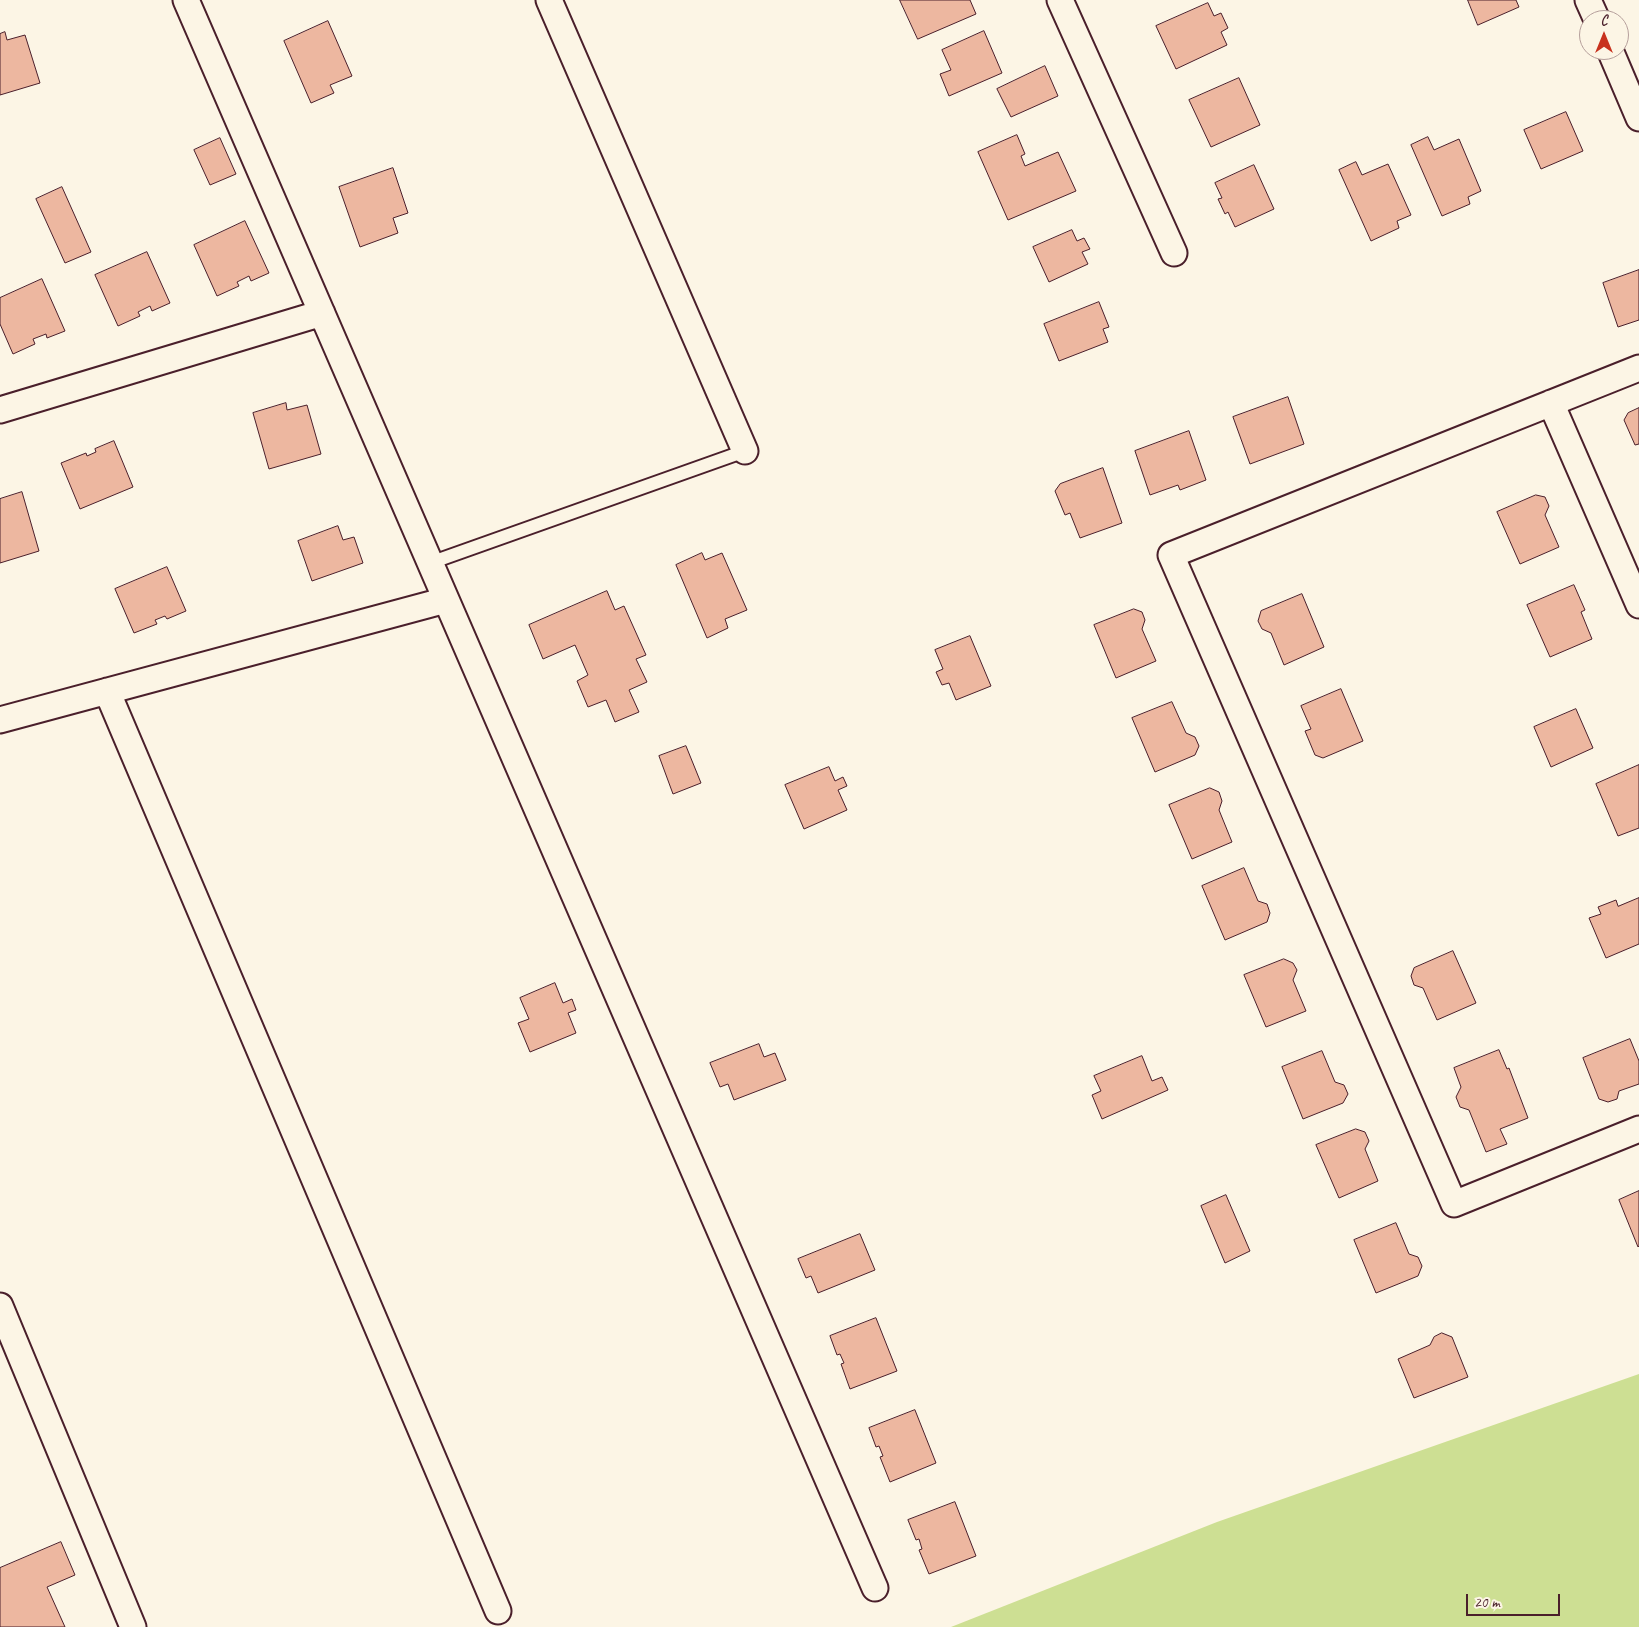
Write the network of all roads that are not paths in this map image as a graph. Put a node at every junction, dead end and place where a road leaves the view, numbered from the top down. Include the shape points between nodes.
1 (186, 0) edge
2 (549, 0) edge
3 (1060, 0) edge
4 (1614, 60) edge
5 (1639, 118) edge
6 (1174, 253) dead end
7 (322, 313) junction
8 (1639, 368) edge
9 (1551, 404) junction
10 (0, 410) edge
11 (745, 451) joint
12 (430, 563) junction
13 (446, 600) junction
14 (1639, 605) edge
15 (106, 691) junction
16 (0, 720) edge
17 (1639, 1129) edge
18 (0, 1306) edge
19 (875, 1588) dead end
20 (498, 1612) dead end
21 (133, 1627) edge

1 - 7 street
2 - 11 street
3 - 6 street
4 - 5 street
7 - 10 street
7 - 12 street
8 - 9 street
9 - 14 street
9 - 17 street via 1171,555 1454,1204
11 - 12 lane
12 - 13 street
13 - 15 street
13 - 19 street
15 - 16 street
15 - 20 street
18 - 21 street

